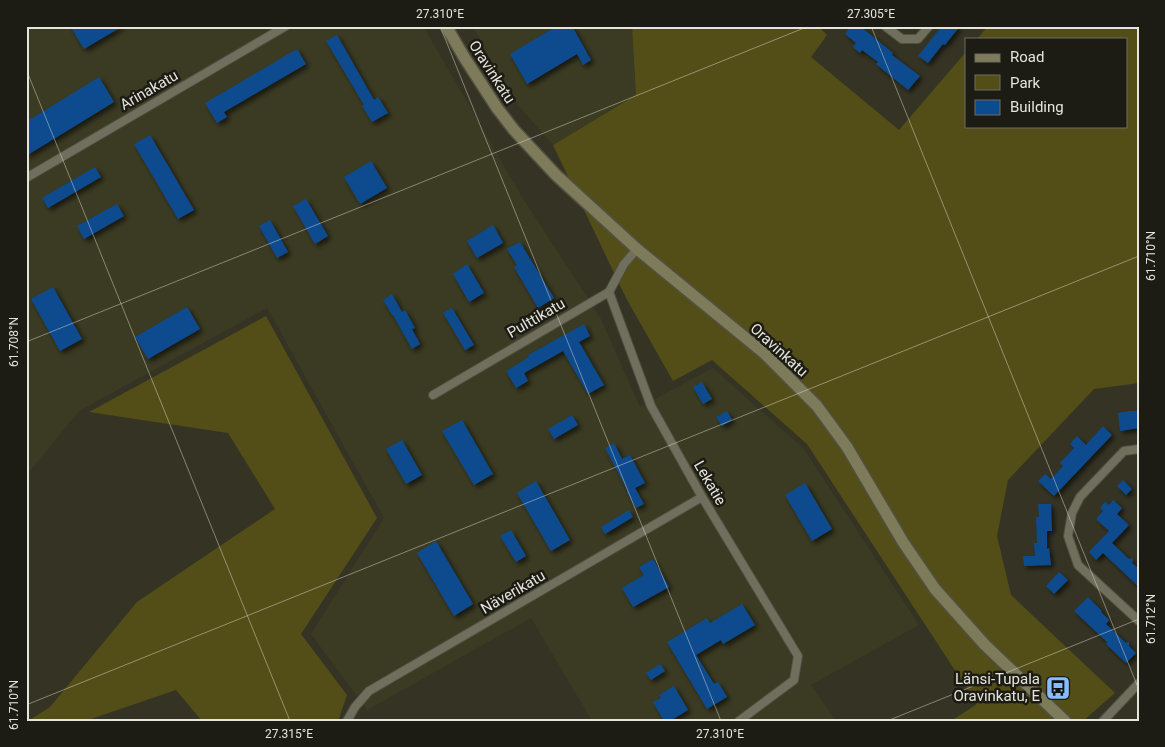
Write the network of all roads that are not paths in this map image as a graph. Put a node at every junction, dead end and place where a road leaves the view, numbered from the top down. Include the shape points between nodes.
1 (286, 26) edge
2 (446, 26) edge
3 (885, 26) edge
4 (928, 26) edge
5 (26, 178) edge
6 (637, 249) junction
7 (609, 292) junction
8 (433, 395) dead end
9 (1139, 448) edge
10 (702, 497) junction
11 (1139, 621) edge
12 (1139, 683) edge
13 (347, 721) edge
14 (739, 721) edge
15 (1065, 721) edge
16 (1103, 721) edge

1 - 5 street, Arinakatu
2 - 6 street, Oravinkatu via 514,130 556,176
3 - 4 street via 902,39 918,39
6 - 7 street via 624,264
6 - 15 street, Oravinkatu via 764,353 817,406 847,447 935,589 985,646
7 - 8 street, Pulttikatu
7 - 10 street, Lekatie via 652,406
9 - 11 street via 1124,451 1080,497 1072,514 1068,536 1078,565
10 - 13 street, Näverikatu via 370,691
10 - 14 street, Lekatie via 798,656 794,680
12 - 16 street

